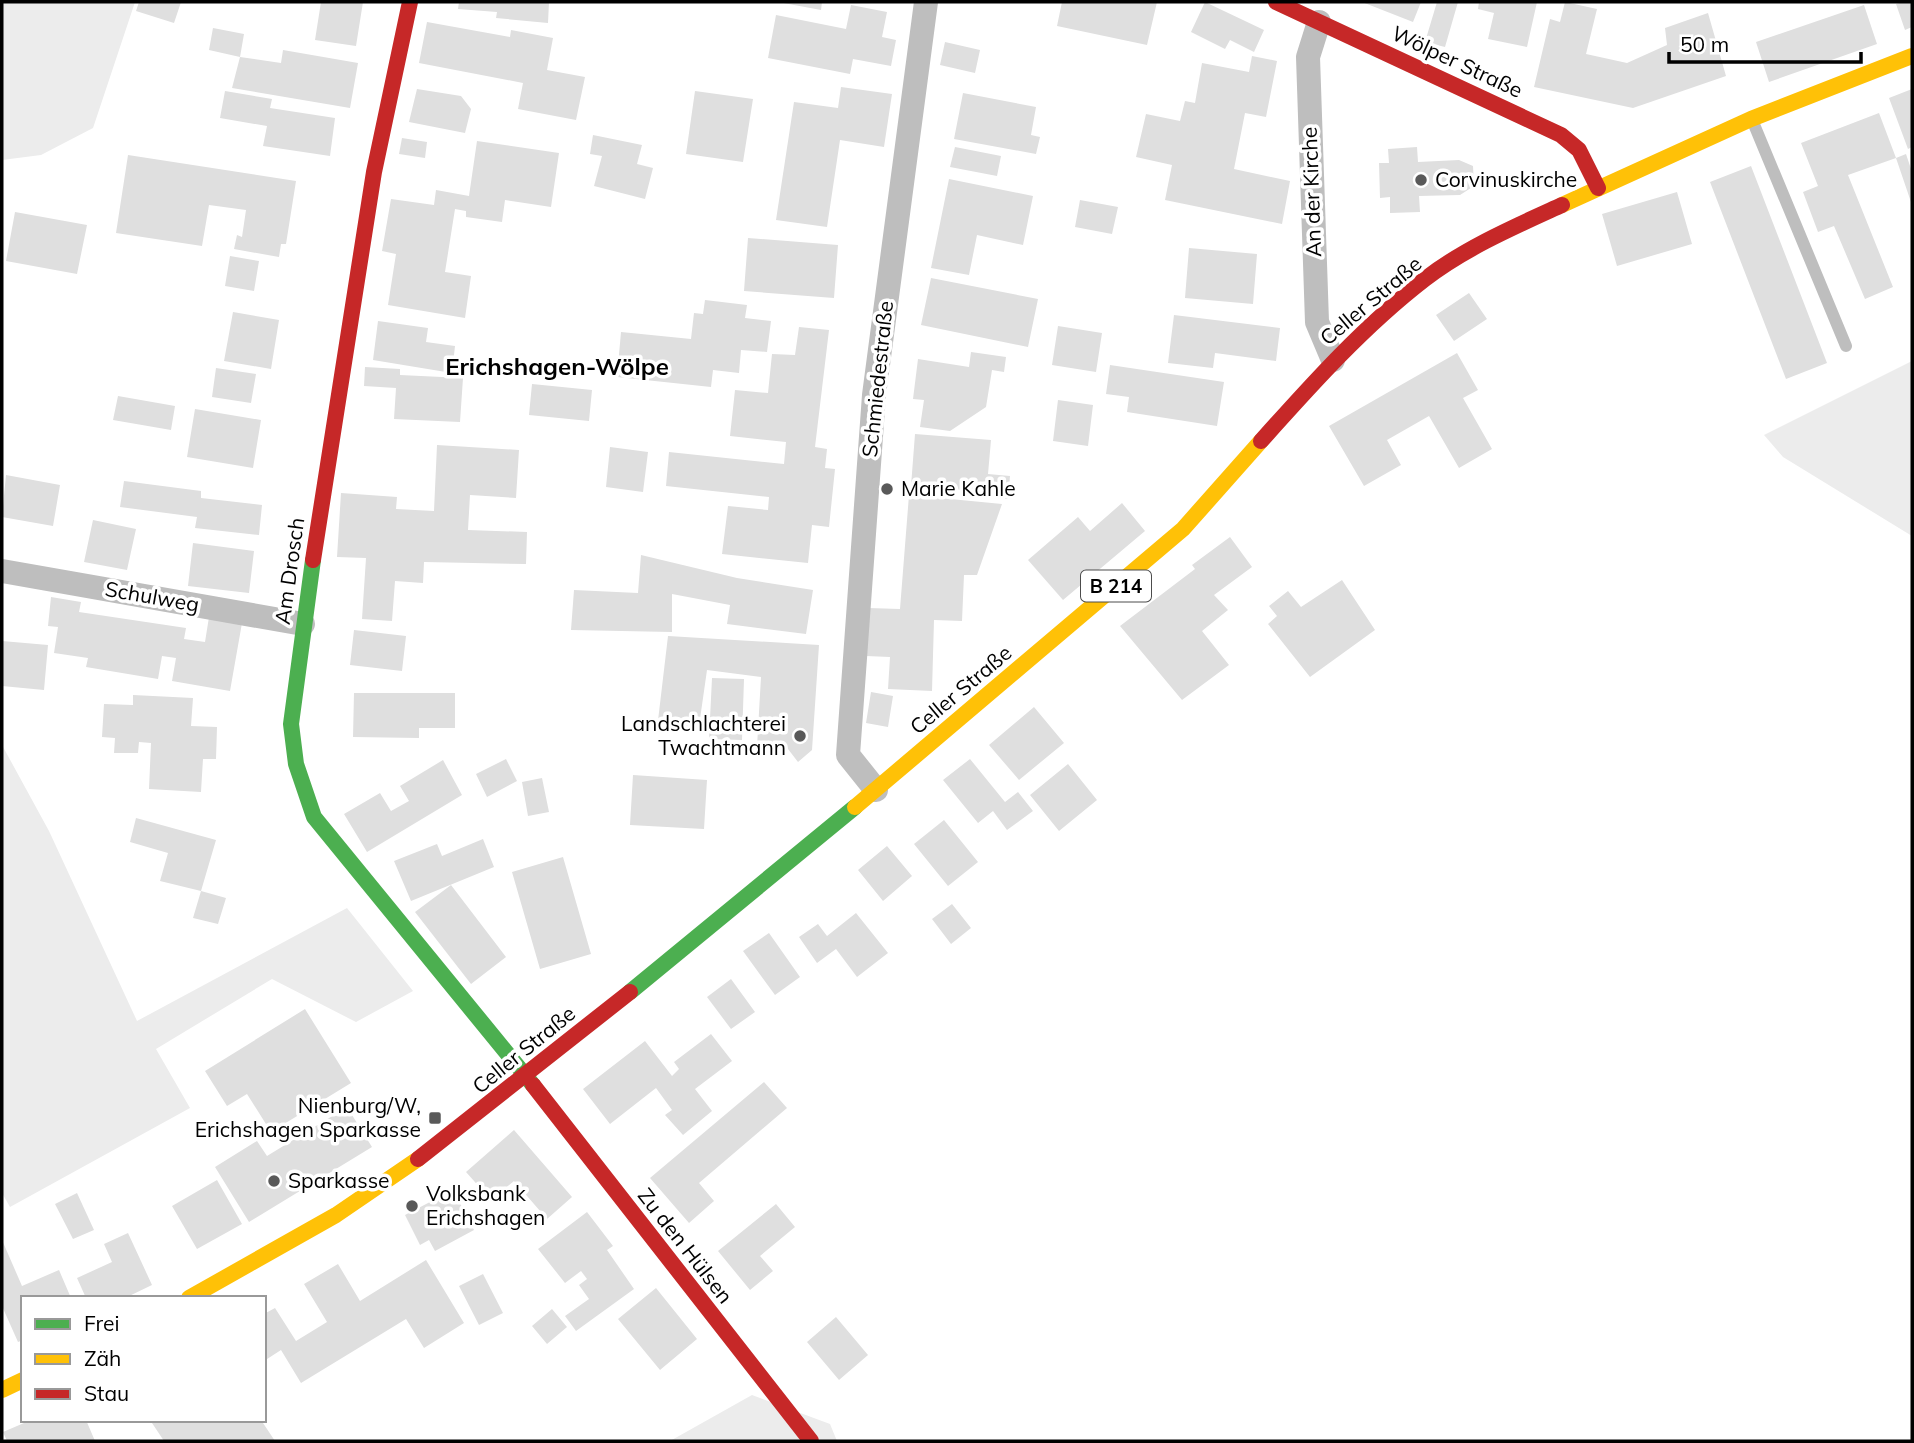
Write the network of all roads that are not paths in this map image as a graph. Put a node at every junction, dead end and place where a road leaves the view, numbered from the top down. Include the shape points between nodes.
1 (411, 2) edge
2 (926, 2) edge
3 (1276, 2) edge
4 (1319, 22) junction
5 (1912, 56) edge
6 (1751, 119) junction
7 (1598, 188) junction
8 (1846, 346) dead end
9 (1333, 360) junction
10 (2, 571) edge
11 (303, 624) junction
12 (876, 790) junction
13 (526, 1076) junction
14 (193, 1296) edge
15 (21, 1381) edge
16 (2, 1390) edge
17 (811, 1441) edge

1 - 11 main road, Am Drosch via 374,172
2 - 12 street, Schmiedestraße via 874,395 848,755
3 - 4 main road, Wölper Straße
4 - 7 main road, Wölper Straße via 1561,135 1579,150
4 - 9 street, An der Kirche via 1308,57 1317,322
5 - 6 main road, Celler Straße / B 214
6 - 7 main road, Celler Straße / B 214
6 - 8 lane
7 - 9 main road, Celler Straße / B 214 via 1507,230 1426,278
9 - 12 main road, Celler Straße / B 214 via 1183,529
10 - 11 street, Schulweg
11 - 13 main road, Am Drosch via 291,724 296,764 314,817
12 - 13 main road, Celler Straße / B 214
13 - 14 main road, Celler Straße / B 214 via 336,1215
13 - 17 main road, Zu den Hülsen
15 - 16 main road

